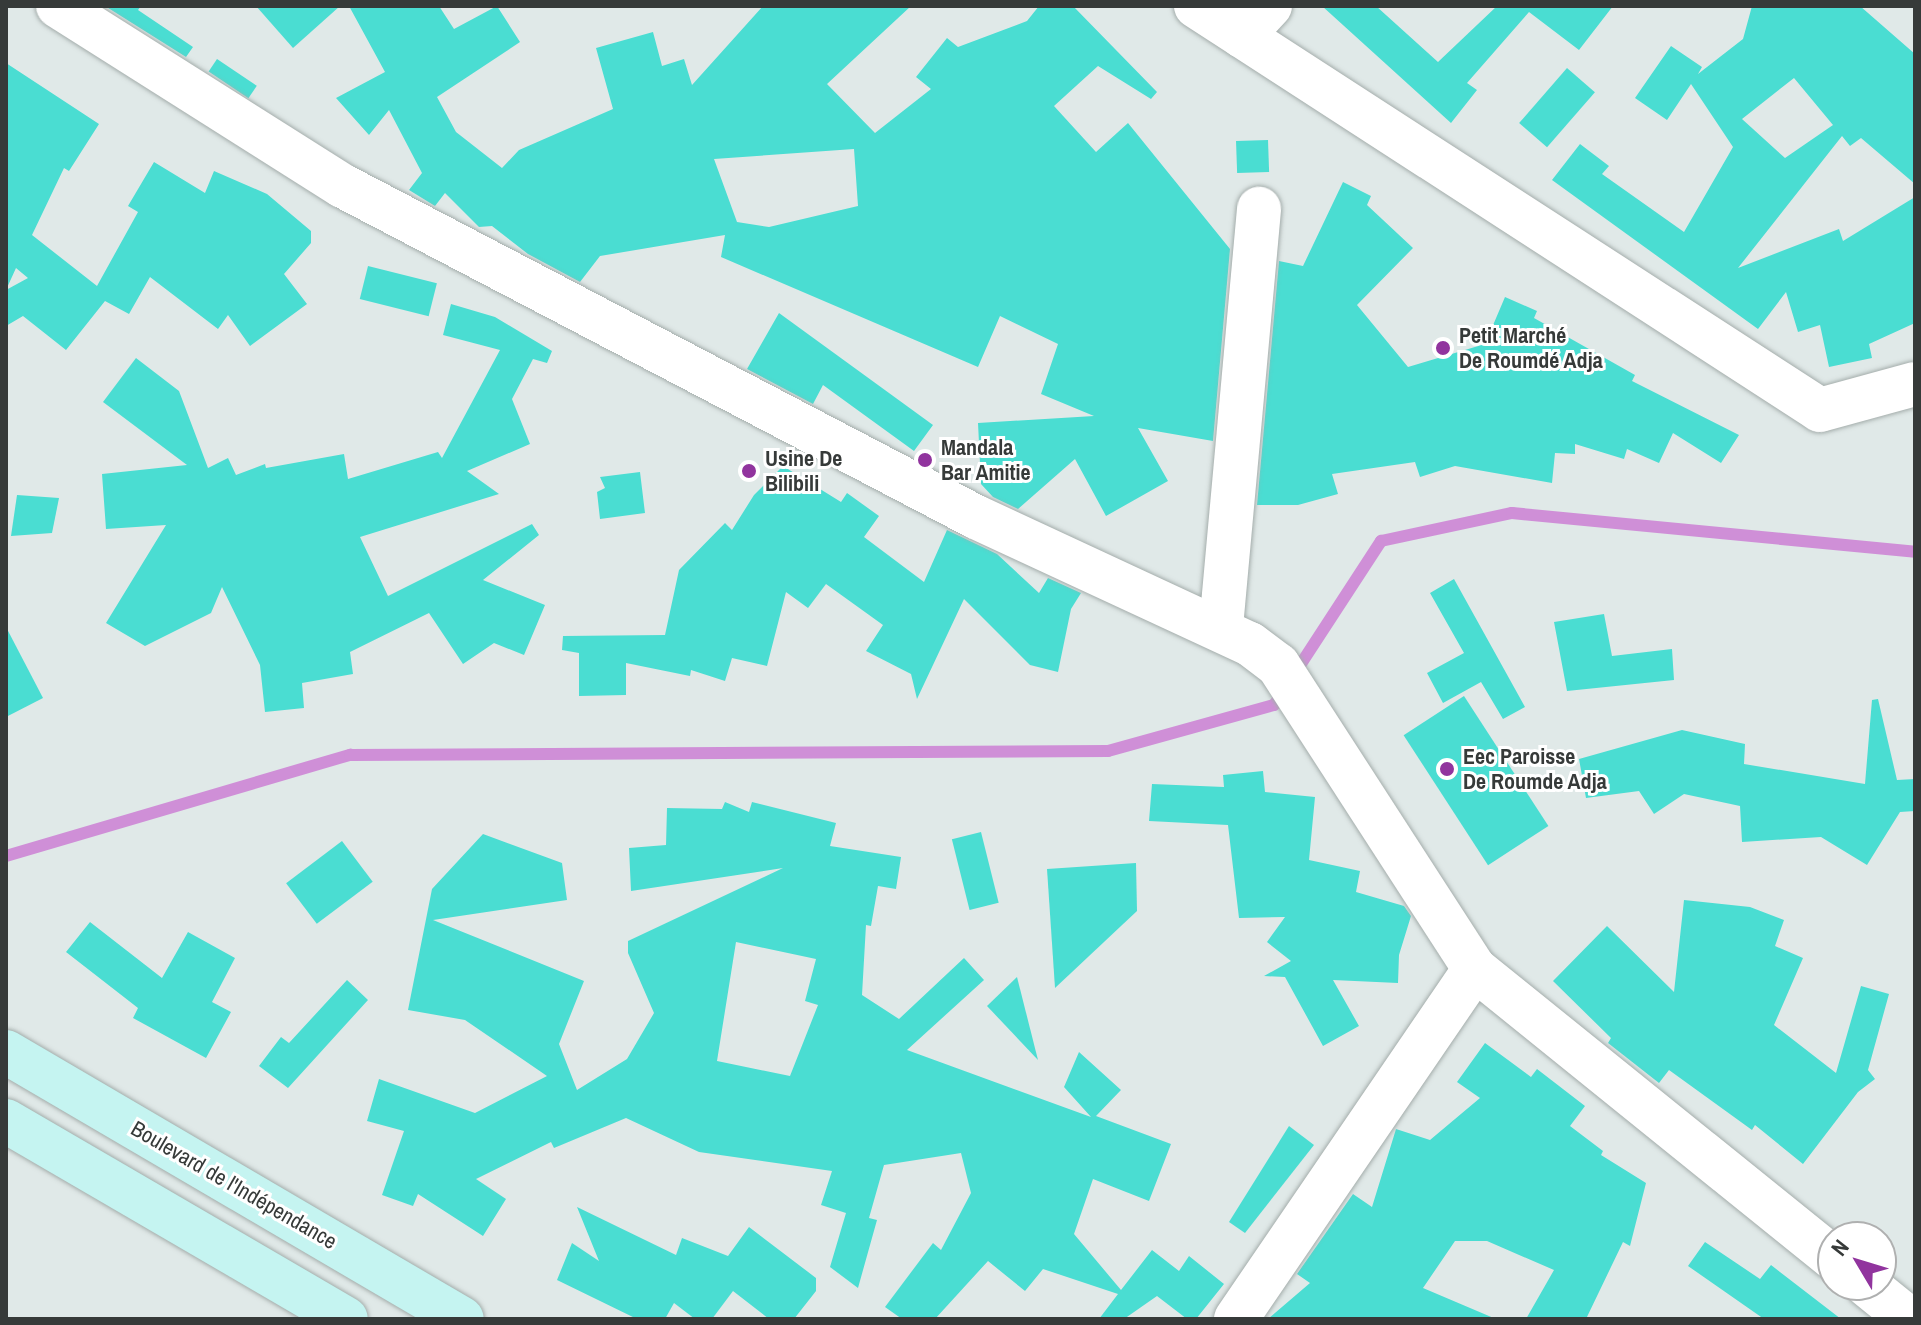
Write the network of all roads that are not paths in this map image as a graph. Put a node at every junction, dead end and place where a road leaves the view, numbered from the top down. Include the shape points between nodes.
1 (58, 6) edge
2 (1196, 6) edge
3 (1256, 21) edge
4 (1259, 209) dead end
5 (1915, 384) edge
6 (1221, 627) junction
7 (1475, 969) junction
8 (6, 1052) edge
9 (6, 1121) edge
10 (1817, 1245) edge
11 (1887, 1301) edge
12 (346, 1319) edge
13 (462, 1319) edge
14 (1236, 1319) edge
15 (1909, 1319) edge

1 - 6 street via 343,186 976,517
2 - 3 street
3 - 5 street via 1820,410
4 - 6 street
6 - 7 street via 1278,665
7 - 10 street
7 - 14 street
8 - 13 main road, Boulevard de l'Indépendance
9 - 12 main road
11 - 15 street

